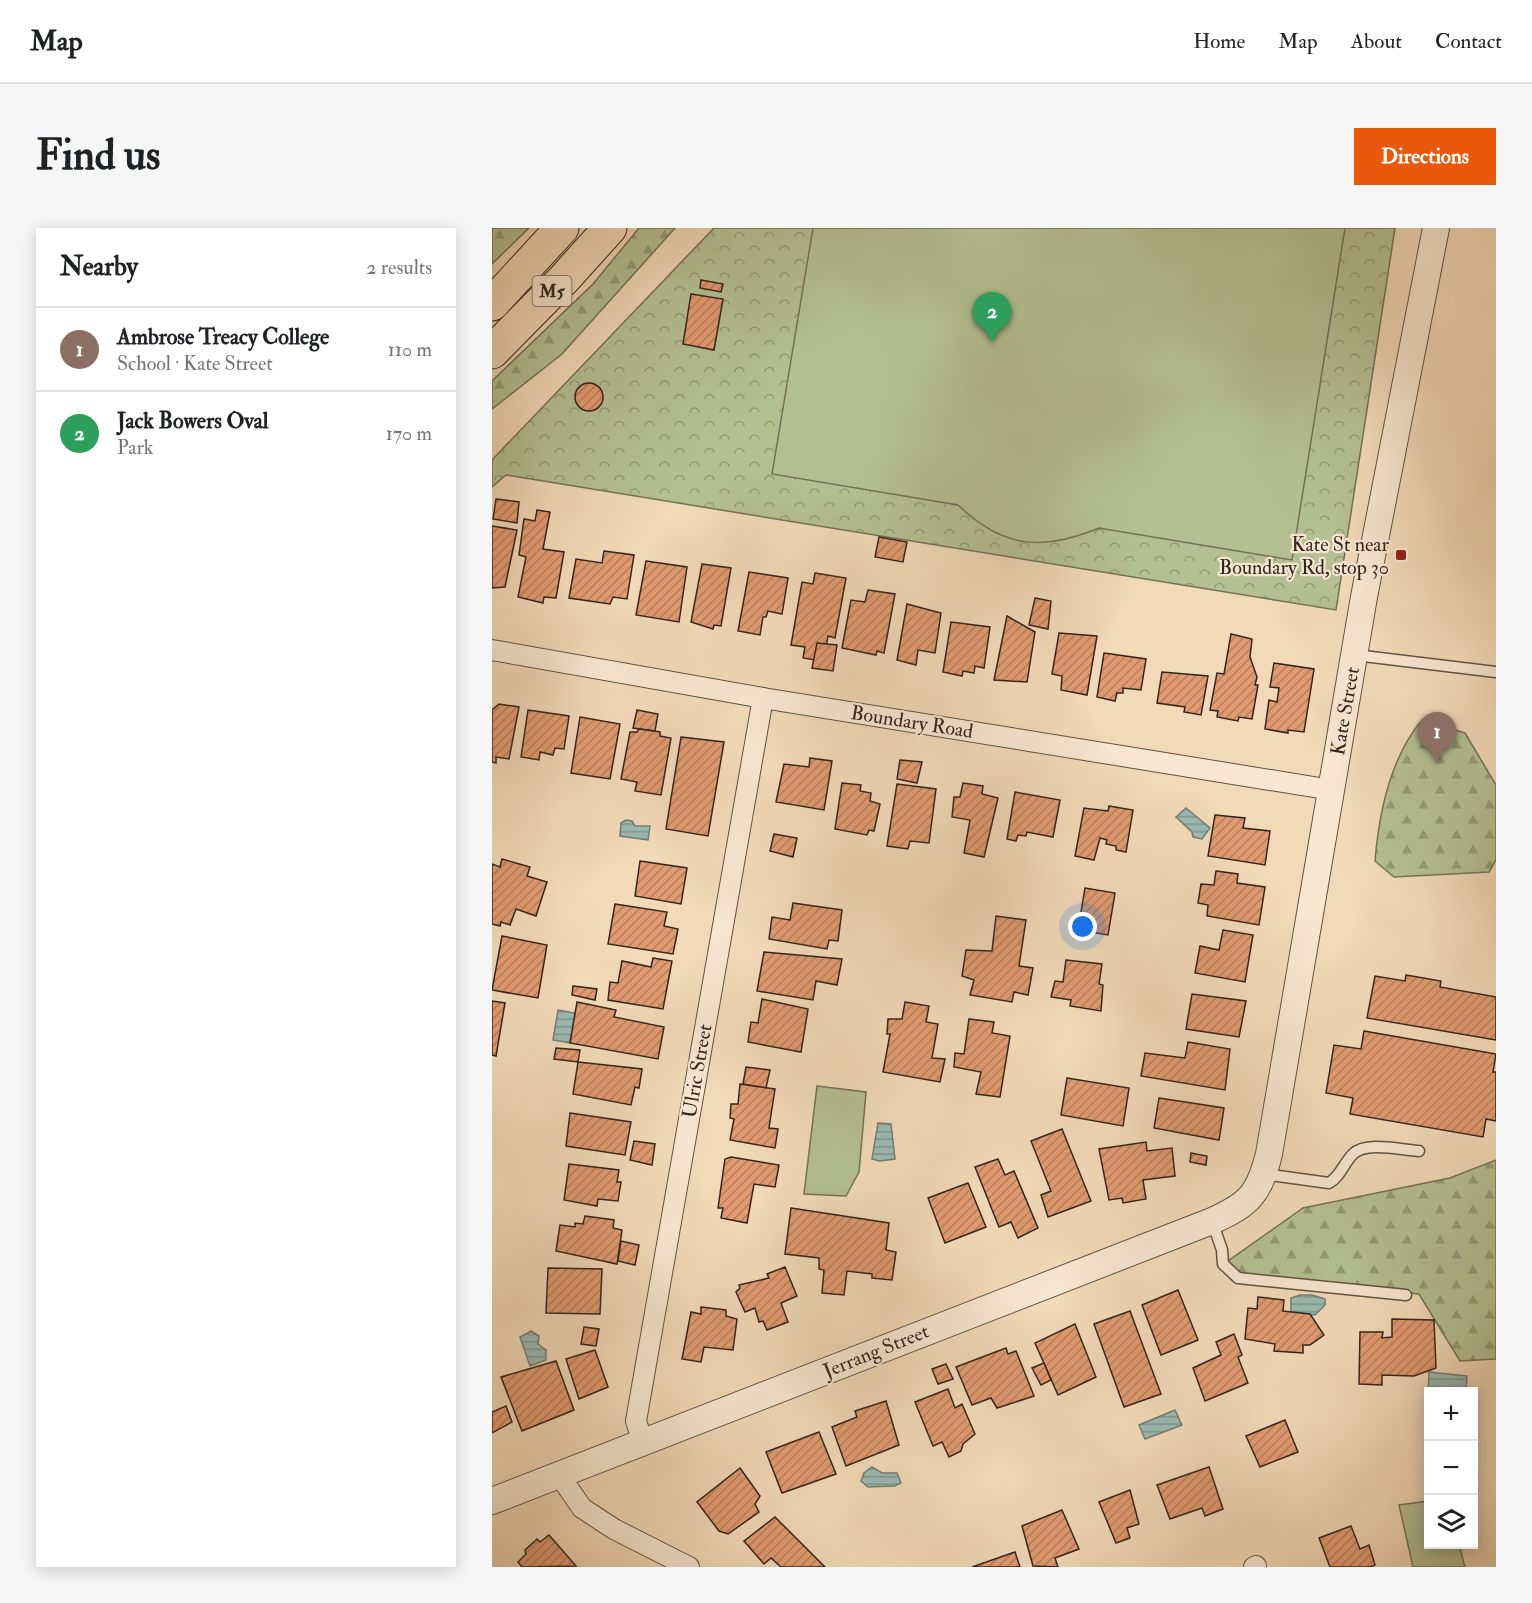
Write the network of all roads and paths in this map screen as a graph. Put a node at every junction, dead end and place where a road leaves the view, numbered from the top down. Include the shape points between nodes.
1 (562, 228) edge
2 (610, 228) edge
3 (1436, 228) edge
4 (492, 304) edge
5 (492, 352) edge
6 (492, 650) edge
7 (1354, 655) junction
8 (1496, 672) edge
9 (763, 698) junction
10 (1332, 790) junction
11 (1419, 1151) dead end
12 (1259, 1184) junction
13 (1212, 1221) junction
14 (1406, 1295) dead end
15 (643, 1443) junction
16 (560, 1475) junction
17 (492, 1501) edge
18 (689, 1567) edge

1 - 4 highway, M5
2 - 5 highway, M5
3 - 7 street, Kate Street
6 - 9 street, Boundary Road
7 - 8 lane
7 - 10 street, Kate Street
9 - 10 street, Boundary Road
9 - 15 street, Ulric Street via 636,1421
10 - 12 street, Kate Street
11 - 12 lane via 1366,1148 1353,1153 1338,1178 1329,1183
12 - 13 street, Jerrang Street via 1237,1209
13 - 14 lane via 1223,1264 1238,1278
13 - 15 street, Jerrang Street
15 - 16 street, Jerrang Street
16 - 17 street, Jerrang Street
16 - 18 street via 582,1508

